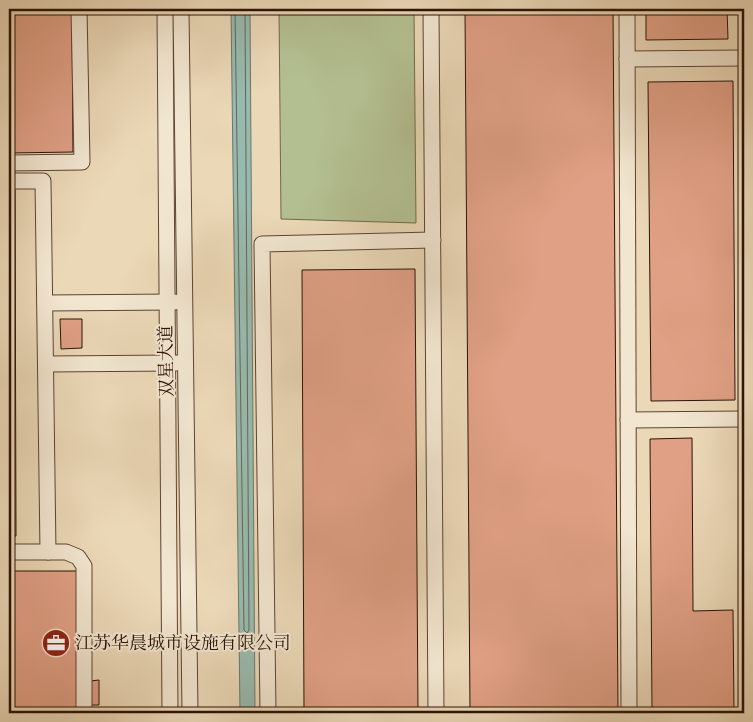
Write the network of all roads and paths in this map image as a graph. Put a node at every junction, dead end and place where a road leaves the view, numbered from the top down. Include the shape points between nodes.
1 (79, 9) edge
2 (165, 9) edge
3 (181, 9) edge
4 (432, 9) edge
5 (627, 9) edge
6 (744, 58) edge
7 (627, 59) junction
8 (9, 164) edge
9 (9, 181) edge
10 (433, 240) junction
11 (167, 302) junction
12 (184, 302) junction
13 (45, 303) junction
14 (168, 363) junction
15 (185, 363) junction
16 (46, 364) junction
17 (628, 420) junction
18 (744, 420) edge
19 (9, 552) edge
20 (48, 552) junction
21 (84, 713) edge
22 (170, 713) edge
23 (190, 713) edge
24 (268, 713) edge
25 (436, 713) edge
26 (630, 713) edge

1 - 8 street via 82,162
2 - 11 street, 双星大道
3 - 12 street, 双星大道
4 - 10 street
5 - 7 street
6 - 7 street
7 - 17 street
9 - 13 street via 43,181
10 - 24 street via 262,244
10 - 25 street
11 - 12 street
11 - 13 street
11 - 14 street, 双星大道
12 - 15 street, 双星大道
13 - 16 street
14 - 15 street
14 - 16 street
14 - 22 street, 双星大道
15 - 23 street, 双星大道
16 - 20 street
17 - 18 street
17 - 26 street
19 - 20 street
20 - 21 street via 66,552 78,557 84,566

